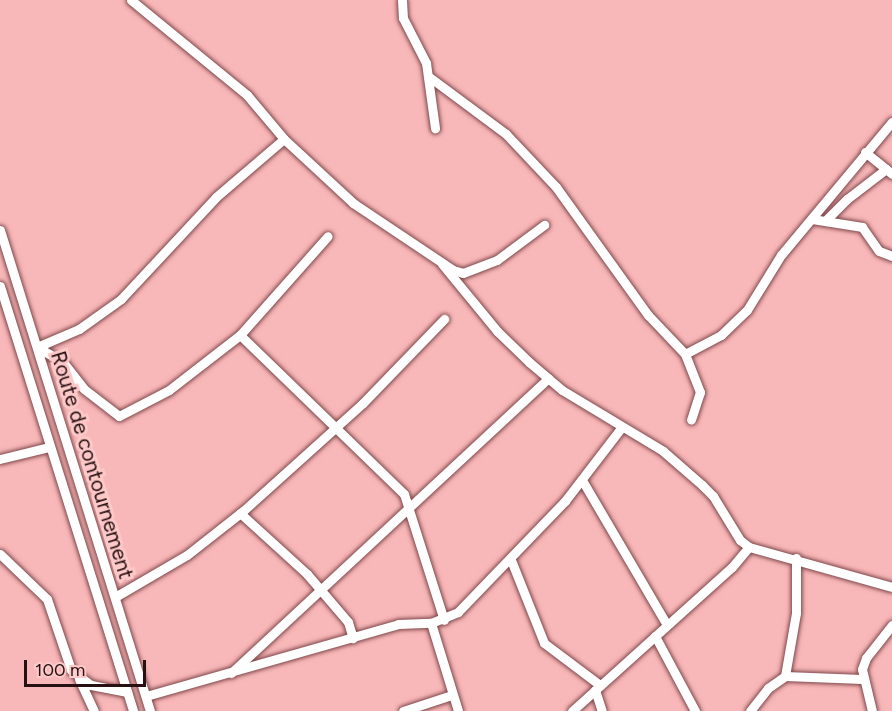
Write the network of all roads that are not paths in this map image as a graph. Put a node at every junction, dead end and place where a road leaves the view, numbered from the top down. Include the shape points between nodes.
1 (131, 0) edge
2 (402, 0) edge
3 (428, 76) junction
4 (892, 122) edge
5 (435, 128) dead end
6 (284, 139) junction
7 (865, 152) junction
8 (889, 171) edge
9 (812, 219) junction
10 (826, 220) junction
11 (543, 225) dead end
12 (0, 230) edge
13 (328, 236) dead end
14 (892, 256) edge
15 (442, 264) junction
16 (0, 286) edge
17 (444, 319) dead end
18 (240, 335) junction
19 (37, 347) junction
20 (685, 354) junction
21 (548, 378) junction
22 (691, 420) dead end
23 (621, 428) junction
24 (334, 429) junction
25 (50, 447) junction
26 (0, 459) edge
27 (582, 480) junction
28 (410, 506) junction
29 (240, 513) junction
30 (749, 547) junction
31 (0, 554) edge
32 (796, 558) junction
33 (511, 560) junction
34 (892, 587) edge
35 (320, 592) junction
36 (115, 597) junction
37 (444, 620) junction
38 (431, 623) junction
39 (667, 625) junction
40 (892, 625) edge
41 (655, 636) junction
42 (353, 638) junction
43 (229, 674) junction
44 (785, 676) junction
45 (79, 679) junction
46 (862, 679) junction
47 (598, 688) junction
48 (127, 692) junction
49 (452, 695) junction
50 (146, 696) junction
51 (94, 711) edge
52 (133, 711) edge
53 (150, 711) edge
54 (403, 711) edge
55 (458, 711) edge
56 (572, 711) edge
57 (602, 711) edge
58 (695, 711) edge
59 (750, 711) edge
60 (872, 711) edge

1 - 6 street via 247,95
2 - 3 street via 403,18
3 - 5 street
3 - 20 street via 506,134 556,187 648,315
4 - 7 street
6 - 15 street via 353,203
6 - 19 street via 216,197 121,299 79,329
7 - 8 street
7 - 9 street
8 - 10 street via 847,199
9 - 10 street
9 - 20 street via 766,275 747,310 721,335
10 - 14 street via 862,227 879,251
11 - 15 street via 497,260 479,268 463,273
12 - 19 street, Route de contournement
13 - 18 street
15 - 21 street via 497,331
16 - 25 street
17 - 24 street
18 - 19 street via 169,390 119,416 84,389 63,362
18 - 24 street
19 - 36 street, Route de contournement
20 - 22 street via 700,392
21 - 23 street
21 - 28 street
23 - 27 street
23 - 30 street via 663,451 702,485
24 - 28 street via 404,494
24 - 29 street
25 - 26 street
25 - 48 street
27 - 33 street
27 - 39 street
28 - 35 street
28 - 37 street
29 - 35 street via 264,537 280,546
29 - 36 street via 187,555
30 - 32 street
30 - 39 street
31 - 45 street via 47,599 58,625 64,658
32 - 34 street
32 - 44 street via 796,613
33 - 37 street via 458,612
33 - 47 street via 544,643
35 - 42 street via 348,622
35 - 43 street
36 - 50 street, Route de contournement
37 - 38 street
38 - 42 street via 398,624
38 - 49 street
39 - 41 street
40 - 46 street via 866,658
41 - 47 street
41 - 58 street
42 - 43 street
43 - 50 street
44 - 46 street
44 - 59 street via 768,688
45 - 48 street
45 - 51 street
46 - 60 street
47 - 56 street
47 - 57 street
48 - 52 street
49 - 54 street
49 - 55 street
50 - 53 street, Route de contournement

